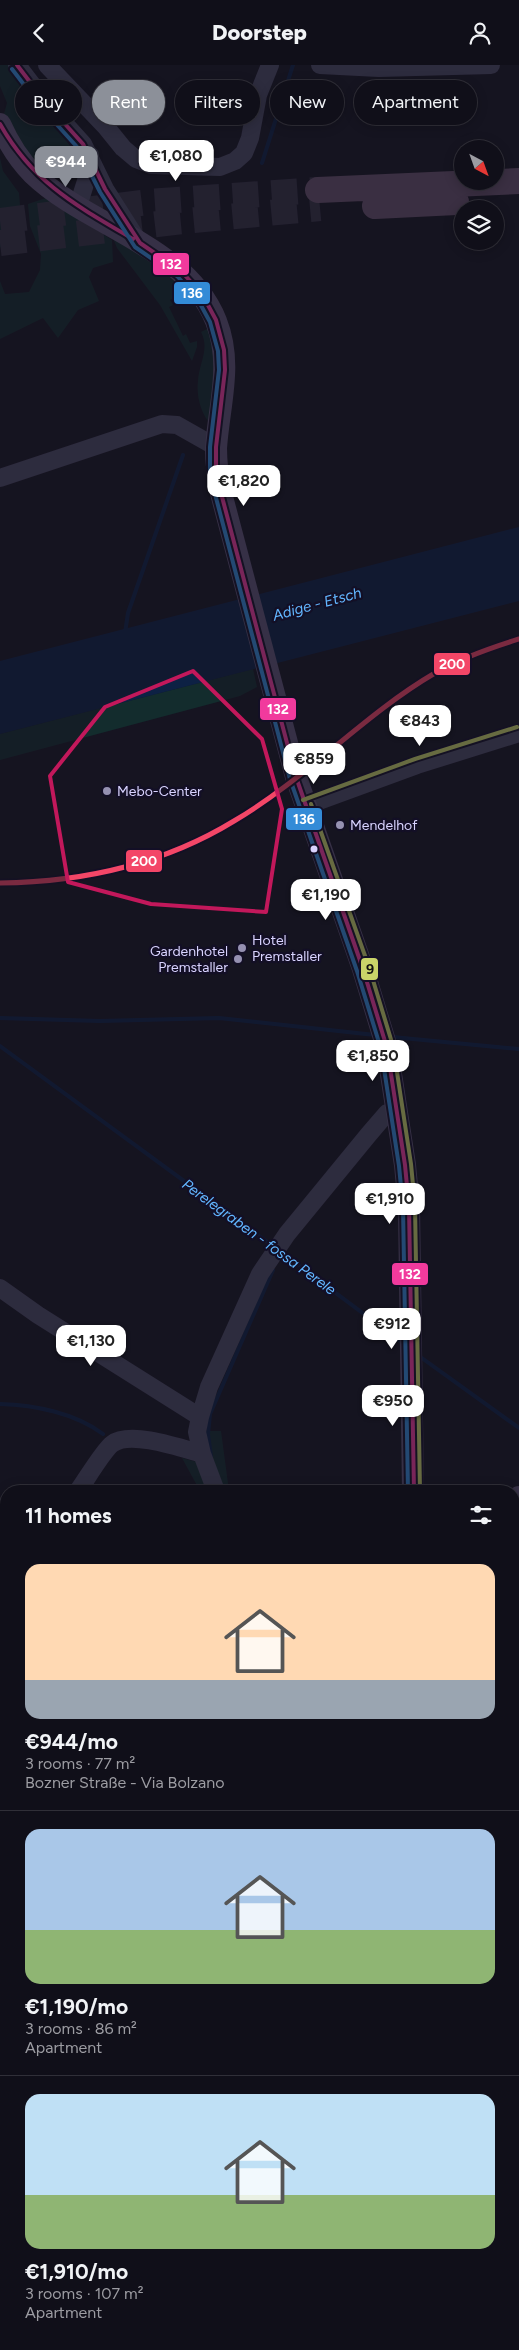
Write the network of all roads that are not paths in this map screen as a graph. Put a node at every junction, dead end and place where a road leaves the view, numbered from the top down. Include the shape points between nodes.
1 (18, 65) edge
2 (47, 65) edge
3 (270, 65) edge
4 (320, 65) edge
5 (491, 65) edge
6 (0, 124) edge
7 (90, 155) junction
8 (86, 181) junction
9 (519, 181) edge
10 (105, 189) junction
11 (59, 194) junction
12 (519, 197) edge
13 (86, 210) junction
14 (140, 243) junction
15 (216, 447) junction
16 (0, 478) edge
17 (519, 733) edge
18 (306, 806) junction
19 (396, 1111) junction
20 (0, 1288) edge
21 (200, 1417) junction
22 (202, 1454) junction
23 (82, 1485) edge
24 (214, 1485) edge
25 (413, 1485) edge

1 - 7 street
2 - 3 street via 136,159 151,165 220,167 244,153 258,95
4 - 5 street via 408,68
6 - 11 main road via 19,159
7 - 8 street
7 - 10 street
8 - 11 street
8 - 13 street
9 - 12 highway via 319,199 419,205
10 - 13 street
10 - 14 street
11 - 13 main road
13 - 14 main road
14 - 15 main road via 181,271 202,294 216,321 224,350 225,370
15 - 16 street via 177,425 162,424
15 - 18 main road via 221,493
17 - 18 street via 417,765
18 - 19 main road via 381,1025
19 - 21 street via 387,1113 369,1133 260,1274 209,1387
19 - 25 main road via 409,1207
20 - 21 street
21 - 22 street via 197,1432
22 - 23 street via 139,1439 122,1439 111,1444
22 - 24 street

